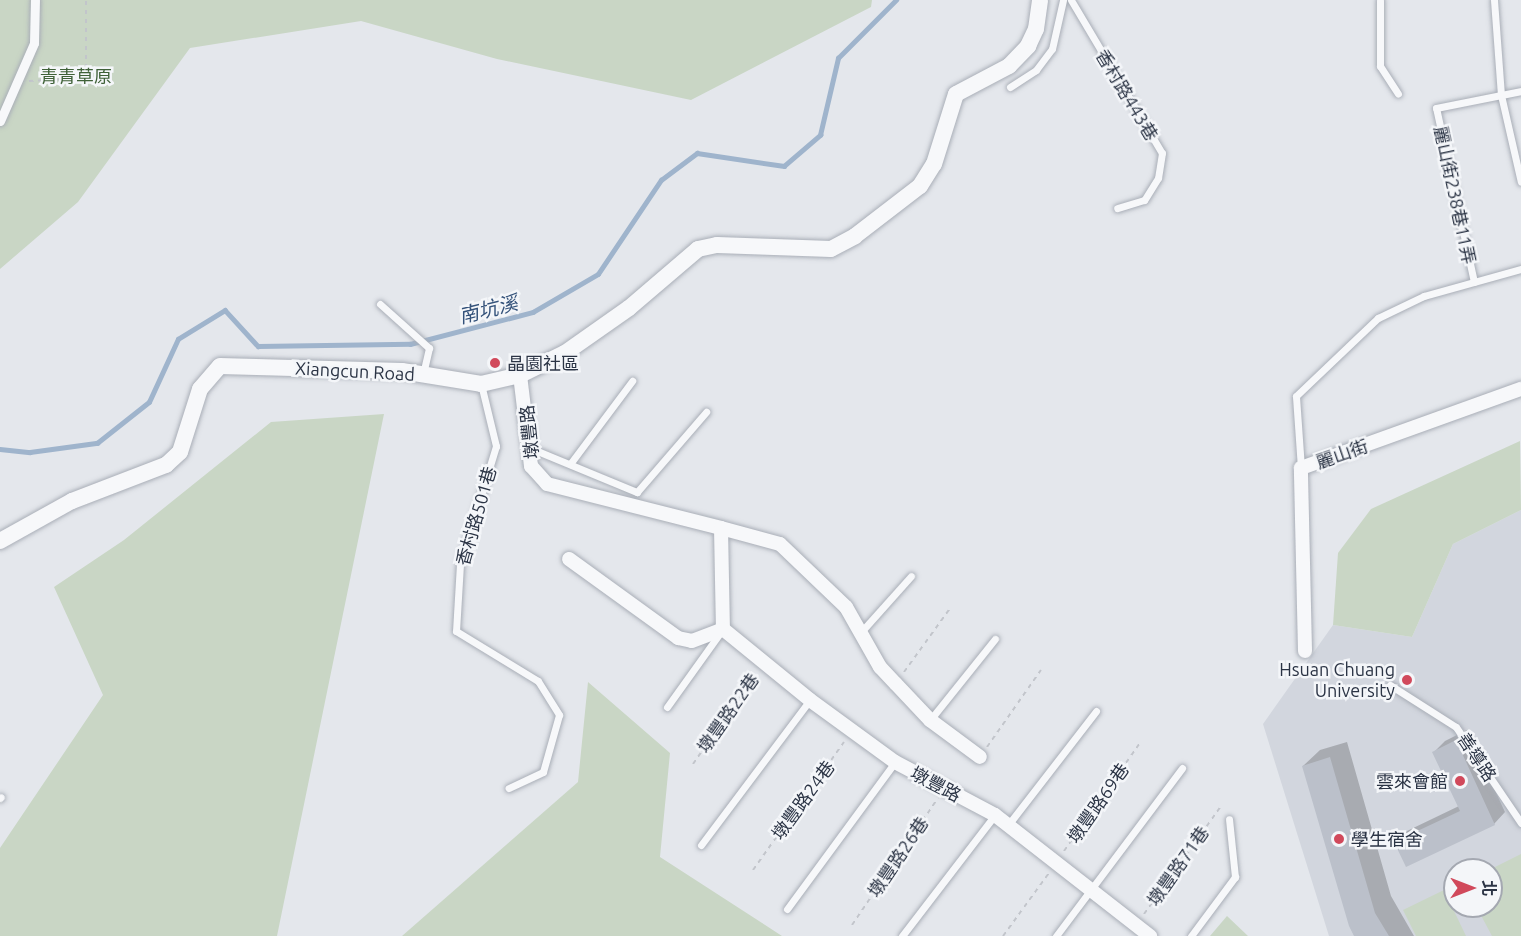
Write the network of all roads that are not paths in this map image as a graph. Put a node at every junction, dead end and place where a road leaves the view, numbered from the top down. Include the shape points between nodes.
1 (35, 0) edge
2 (1040, 0) edge
3 (1063, 0) edge
4 (1071, 0) edge
5 (1380, 0) edge
6 (1494, 0) edge
7 (1010, 87) dead end
8 (1521, 91) edge
9 (1398, 94) dead end
10 (1501, 95) junction
11 (0, 121) edge
12 (1521, 182) edge
13 (1118, 208) dead end
14 (1521, 269) edge
15 (1474, 282) junction
16 (380, 303) dead end
17 (423, 375) junction
18 (520, 375) junction
19 (632, 381) dead end
20 (481, 384) junction
21 (1521, 389) edge
22 (706, 412) dead end
23 (530, 448) junction
24 (570, 464) junction
25 (1301, 468) junction
26 (721, 528) junction
27 (0, 541) edge
28 (569, 559) dead end
29 (910, 576) dead end
30 (723, 629) junction
31 (861, 633) junction
32 (995, 639) dead end
33 (1305, 651) dead end
34 (1390, 685) dead end
35 (810, 700) junction
36 (667, 707) dead end
37 (1096, 711) dead end
38 (930, 720) junction
39 (980, 757) road end
40 (895, 762) junction
41 (1182, 768) dead end
42 (508, 788) dead end
43 (995, 815) junction
44 (1229, 819) dead end
45 (1521, 823) edge
46 (1008, 825) junction
47 (701, 845) dead end
48 (1091, 889) junction
49 (787, 909) dead end
50 (902, 936) edge
51 (1056, 936) edge
52 (1150, 936) edge
53 (1191, 936) edge

1 - 11 street via 34,43
2 - 18 street, Xiangcun Road via 1036,29 1028,46 1009,66 956,94 934,164 920,186 855,236 831,249 717,245 698,249 629,308 565,353
3 - 7 lane via 1052,49 1036,69
4 - 13 lane, 香村路443巷 via 1162,153 1158,178 1144,200
5 - 9 lane via 1380,66
6 - 10 lane
8 - 10 lane
10 - 12 lane
10 - 15 lane, 麗山街238巷11弄 via 1436,108
14 - 15 lane
15 - 25 lane via 1425,296 1378,318 1296,396
16 - 17 lane via 429,348
17 - 20 street, Xiangcun Road
17 - 27 street, Xiangcun Road via 402,371 220,366 200,389 180,452 166,465 72,501
18 - 20 street, Xiangcun Road
18 - 23 street, 墩豐路
19 - 24 lane
20 - 42 lane, 香村路501巷 via 496,446 460,564 456,632 538,681 559,715 543,772
21 - 25 street, 麗山街
22 - 24 lane via 637,492
23 - 24 lane
23 - 26 street, 墩豐路 via 531,466 547,484
25 - 33 street, 麗山街
26 - 30 street
26 - 31 street, 墩豐路 via 780,544 846,607
28 - 30 street via 678,638 692,641
29 - 31 lane
30 - 35 street, 墩豐路
30 - 36 lane
31 - 38 street, 墩豐路 via 880,667
32 - 38 lane
34 - 45 lane, 善導路 via 1456,727
35 - 40 street, 墩豐路
35 - 47 lane
37 - 46 lane
38 - 39 street, 墩豐路
40 - 43 street, 墩豐路
40 - 49 lane
41 - 48 lane
43 - 46 street, 墩豐路
43 - 50 lane
44 - 53 lane via 1235,877
46 - 48 street, 墩豐路
48 - 51 lane
48 - 52 street, 墩豐路

